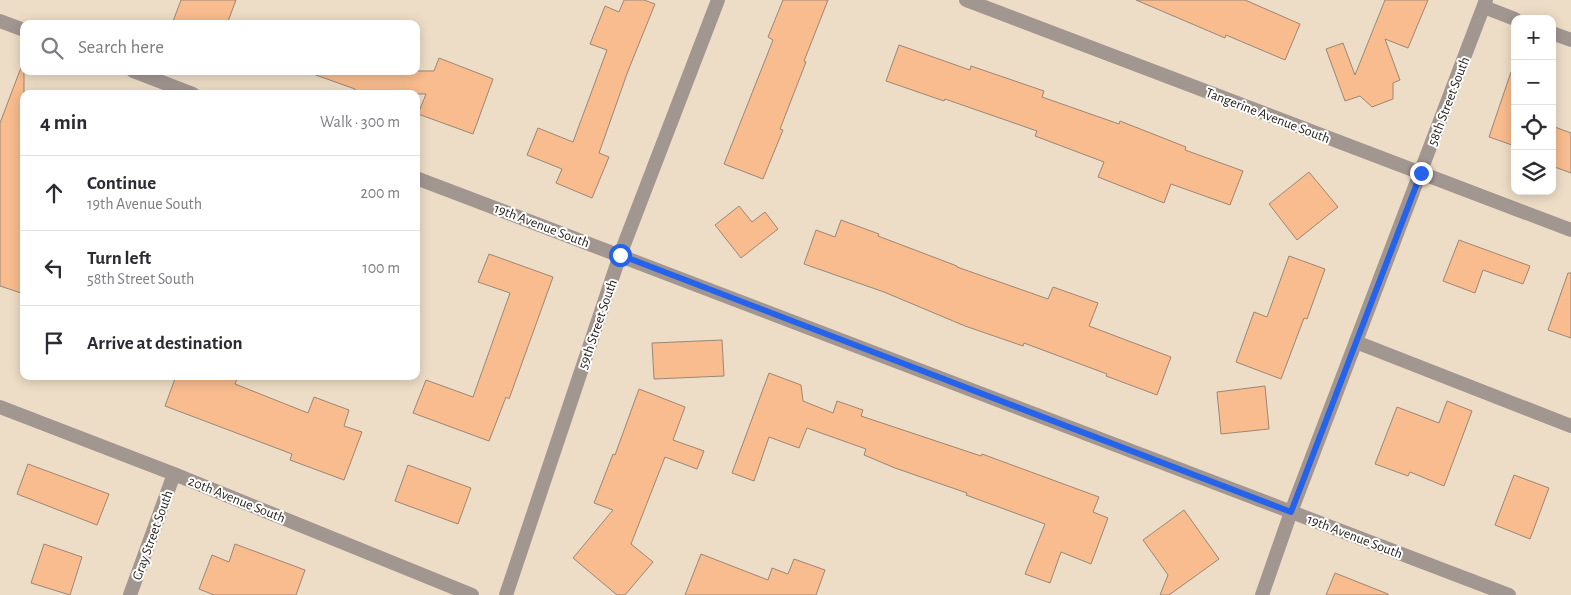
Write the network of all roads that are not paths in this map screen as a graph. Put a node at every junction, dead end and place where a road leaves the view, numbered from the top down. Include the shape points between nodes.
1 (718, 0) edge
2 (966, 0) edge
3 (1485, 3) edge
4 (1511, 17) edge
5 (0, 21) edge
6 (20, 28) edge
7 (1556, 34) edge
8 (1571, 40) edge
9 (143, 75) edge
10 (183, 90) edge
11 (1421, 173) junction
12 (420, 180) edge
13 (1571, 230) edge
14 (620, 255) junction
15 (1356, 342) junction
16 (0, 407) edge
17 (1571, 426) edge
18 (174, 474) junction
19 (1291, 512) junction
20 (130, 595) edge
21 (472, 595) edge
22 (506, 595) edge
23 (1262, 595) edge
24 (1509, 595) edge

1 - 14 street, 59th Street South
2 - 11 street, Tangerine Avenue South
3 - 4 street
3 - 11 street, 58th Street South
5 - 6 street
7 - 8 street
9 - 10 street
11 - 13 street, Tangerine Avenue South
11 - 15 street, 58th Street South
12 - 14 street, 19th Avenue South
14 - 19 street, 19th Avenue South
14 - 22 street, 59th Street South
15 - 17 street
15 - 19 street, 58th Street South
16 - 18 street, 20th Avenue South
18 - 20 street, Gray Street South
18 - 21 street, 20th Avenue South
19 - 23 street, 58th Street South
19 - 24 street, 19th Avenue South

